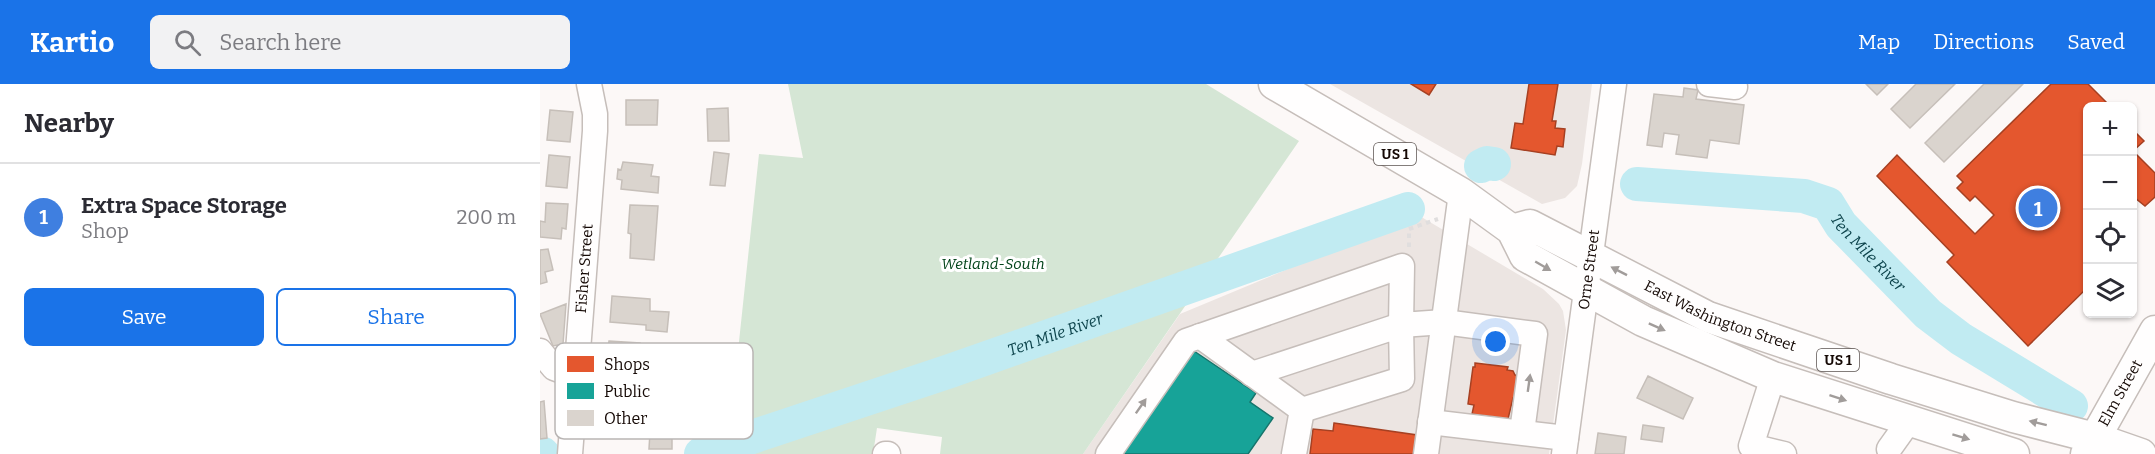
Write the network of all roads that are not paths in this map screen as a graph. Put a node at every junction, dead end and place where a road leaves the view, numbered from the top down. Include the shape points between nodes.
1 (588, 84) edge
2 (1274, 84) edge
3 (1614, 84) edge
4 (1709, 84) edge
5 (1735, 87) dead end
6 (1461, 193) junction
7 (1512, 230) junction
8 (1591, 256) junction
9 (1586, 291) junction
10 (1444, 322) junction
11 (1401, 324) junction
12 (2155, 332) edge
13 (1200, 336) junction
14 (579, 343) edge
15 (540, 351) edge
16 (555, 368) edge
17 (1252, 374) junction
18 (1773, 377) junction
19 (1302, 410) junction
20 (1909, 421) junction
21 (1430, 422) junction
22 (1522, 432) junction
23 (1565, 446) edge
24 (2090, 446) edge
25 (1751, 450) edge
26 (1892, 452) edge
27 (1108, 454) edge
28 (1294, 454) edge
29 (1426, 454) edge
30 (1784, 454) edge
31 (2014, 454) edge
32 (2142, 454) edge

1 - 14 street, Fisher Street via 595,131
2 - 6 main road, US 1
3 - 8 street, Orne Street
4 - 5 street
6 - 7 main road, US 1
6 - 10 street
7 - 8 main road, East Washington Street / US 1 via 1530,225
7 -> 9 main road, US 1 via 1525,256
8 - 9 street, Orne Street
24 -> 8 main road, East Washington Street / US 1 via 1708,317
9 -> 18 main road, US 1 via 1643,321
9 - 23 street, Orne Street
10 - 11 street
10 - 21 street
22 -> 10 street via 1535,334
11 - 13 street via 1402,266
11 - 17 street
11 - 19 street via 1402,379
12 - 24 main road, Elm Street
13 - 17 street
27 -> 13 street via 1186,341
15 - 16 street
17 - 19 street
18 -> 20 main road, US 1
18 - 25 street
19 - 28 street
20 - 26 street
20 -> 31 main road, US 1
21 - 22 street
21 - 29 street
22 - 23 street
24 - 32 main road, East Washington Street / US 1
25 - 30 street

